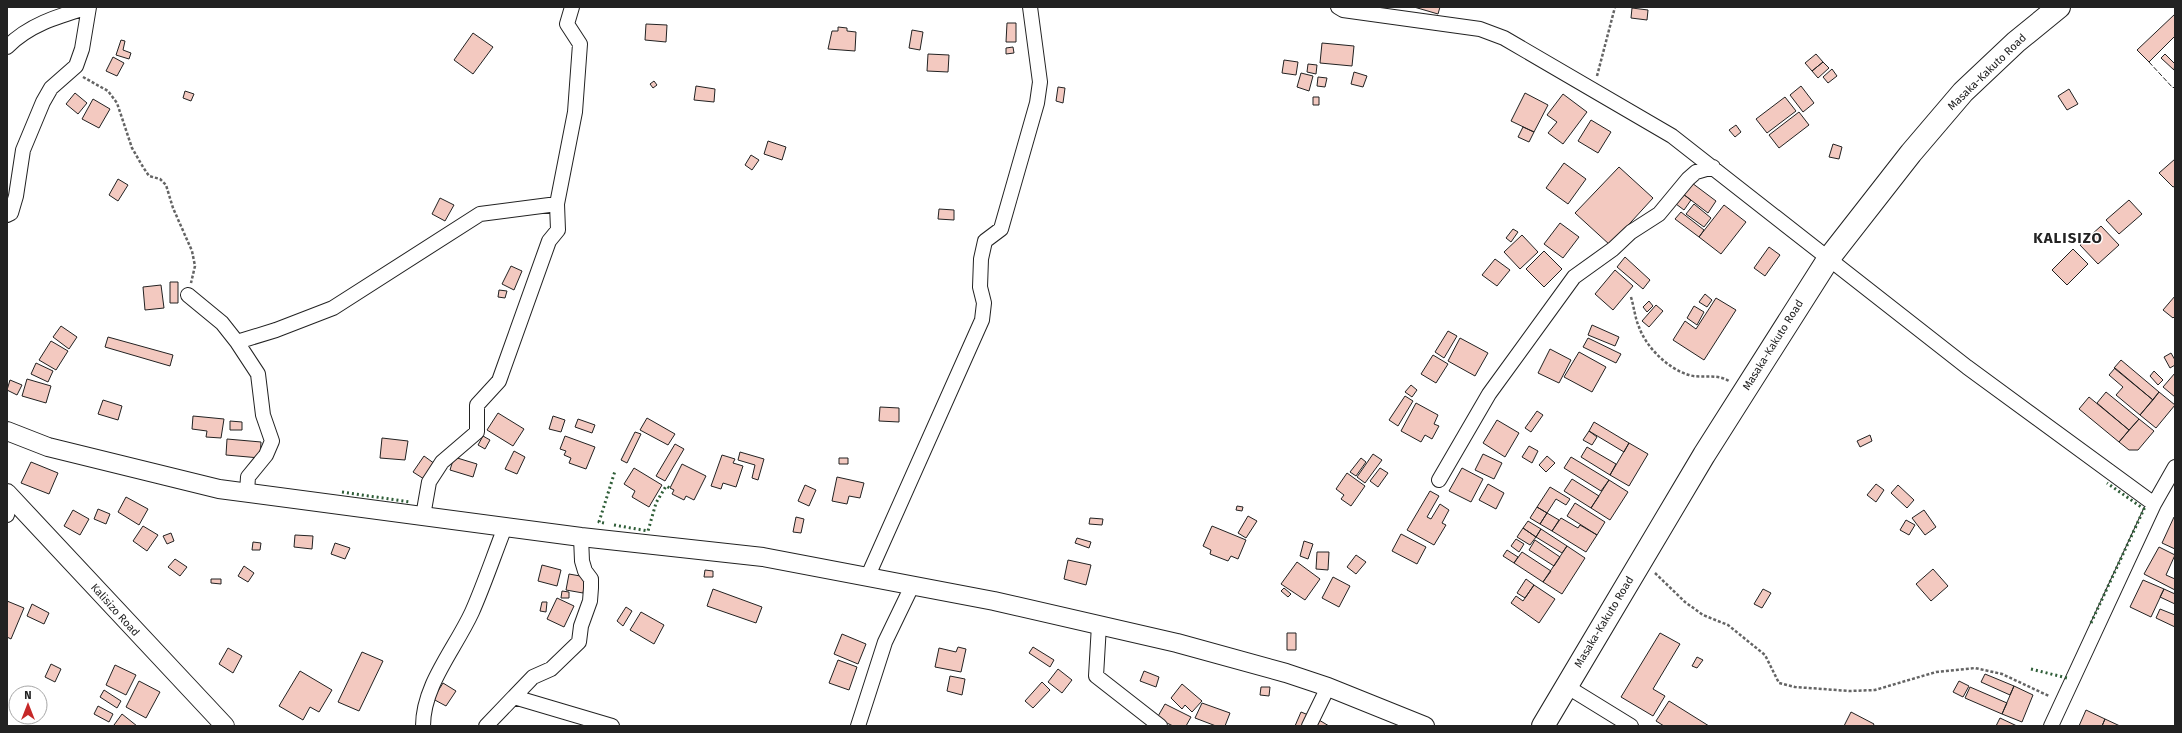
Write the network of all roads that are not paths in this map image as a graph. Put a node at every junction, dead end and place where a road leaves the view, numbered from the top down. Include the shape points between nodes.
1 (572, 7) edge
2 (1030, 7) edge
3 (1338, 7) edge
4 (2059, 7) edge
5 (7, 47) edge
6 (1713, 167) junction
7 (557, 204) junction
8 (7, 215) edge
9 (1829, 258) junction
10 (188, 295) road end
11 (237, 342) junction
12 (7, 431) edge
13 (2174, 471) edge
14 (1439, 480) dead end
15 (247, 492) junction
16 (9, 496) edge
17 (2154, 504) junction
18 (7, 515) edge
19 (423, 516) junction
20 (506, 527) junction
21 (581, 537) junction
22 (867, 578) junction
23 (912, 586) junction
24 (1099, 625) junction
25 (1566, 686) junction
26 (1328, 687) junction
27 (514, 697) junction
28 (225, 726) edge
29 (423, 726) edge
30 (486, 726) edge
31 (612, 726) edge
32 (858, 726) edge
33 (1160, 726) edge
34 (1309, 726) edge
35 (1425, 726) edge
36 (1543, 726) edge
37 (1632, 726) edge
38 (2051, 726) edge

1 - 7 street via 566,24 580,44 575,112
2 - 22 street via 1040,82 1037,103 1001,229 985,240 980,287 984,303 982,320
3 - 6 street via 1343,10 1480,29 1504,38 1672,136
4 - 9 highway, Masaka-Kakuto Road via 2016,42 1963,92 1911,153
5 - 8 street via 19,35 52,18 89,7 82,49 76,66 51,88 43,102 23,150 16,196 11,213
6 - 9 street
6 - 14 street via 1696,172 1659,214 1631,232 1613,249 1574,277 1489,394
7 - 11 street via 480,214 333,308
7 - 19 street via 558,230 549,241 499,381 477,404 477,432 442,462 429,482
9 - 17 street via 1967,366
9 - 25 highway, Masaka-Kakuto Road via 1744,391
10 - 11 street via 222,322
11 - 15 street via 258,374 263,415 272,441 266,455 248,477
12 - 15 street via 48,448 219,489
13 - 17 street
15 - 19 street
16 - 18 street
16 - 28 street, Kalisizo Road
17 - 38 street
19 - 20 street
20 - 21 street
20 - 29 street via 472,612 423,709
21 - 22 street via 763,557
21 - 27 street via 582,561 591,579 591,588 579,642 550,669 533,677
22 - 23 street
23 - 24 street via 994,600
23 - 32 street via 885,642
24 - 26 street via 1177,643
24 - 33 street via 1096,676
25 - 36 highway, Masaka-Kakuto Road
25 - 37 street
26 - 34 street
26 - 35 street
27 - 30 street
27 - 31 street

